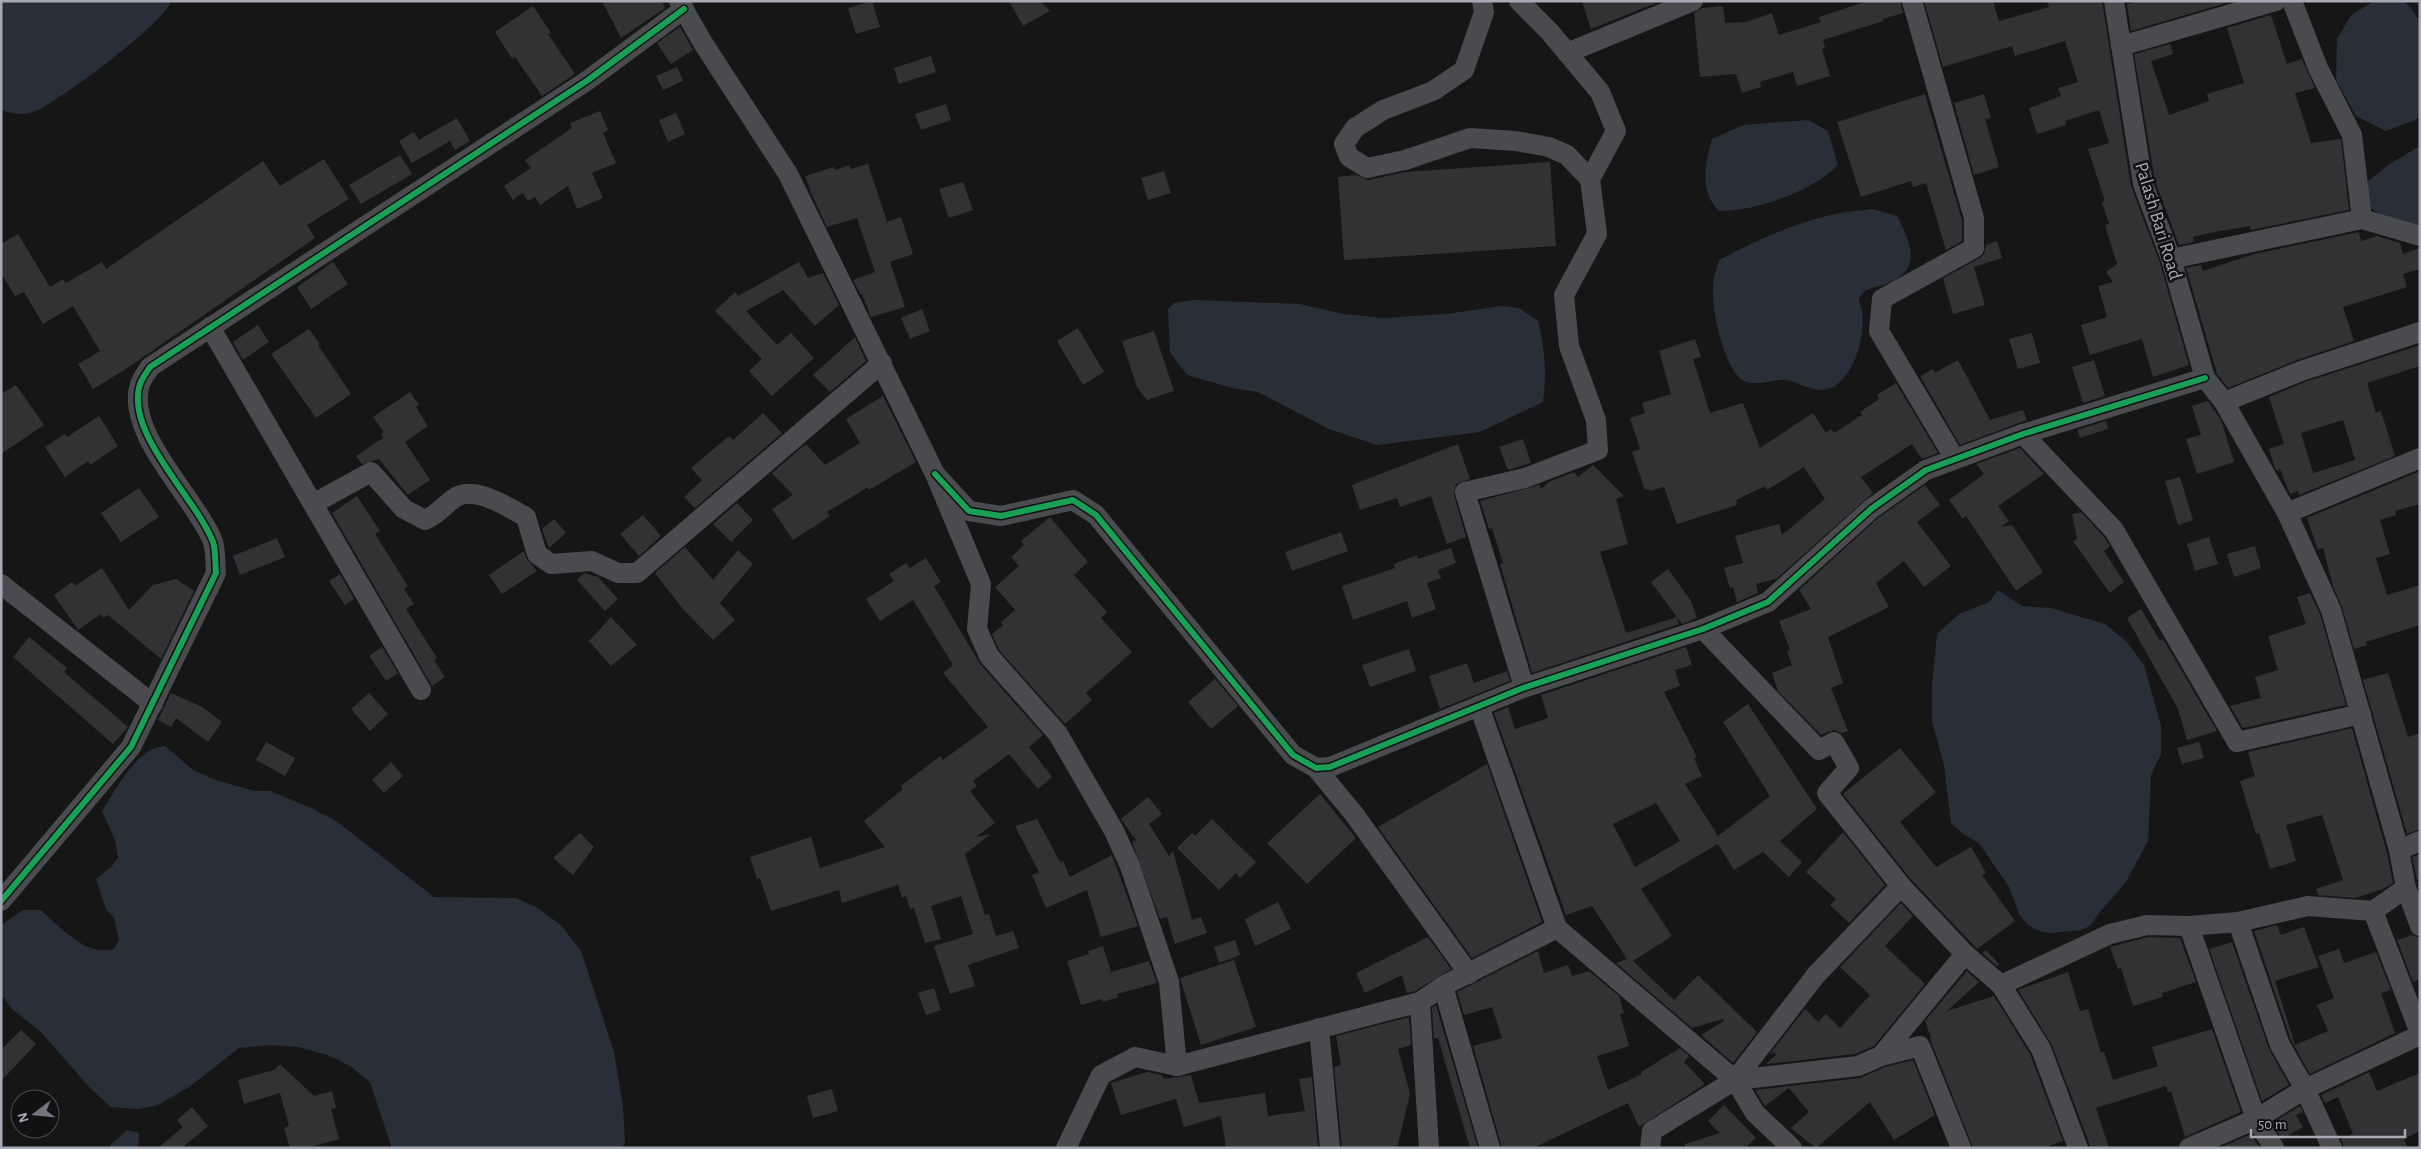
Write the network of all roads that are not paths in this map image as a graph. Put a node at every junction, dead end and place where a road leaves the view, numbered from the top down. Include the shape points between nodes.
1 (1482, 1) edge
2 (1519, 1) edge
3 (1693, 1) edge
4 (1912, 1) edge
5 (2114, 1) edge
6 (2276, 1) edge
7 (2292, 1) edge
8 (682, 5) edge
9 (2121, 46) junction
10 (1567, 53) junction
11 (1590, 179) junction
12 (2362, 220) junction
13 (2420, 236) edge
14 (2171, 260) junction
15 (210, 327) junction
16 (2420, 332) edge
17 (882, 363) junction
18 (2205, 378) junction
19 (2224, 402) junction
20 (2023, 434) junction
21 (2420, 458) edge
22 (1955, 459) junction
23 (935, 474) junction
24 (313, 504) junction
25 (2287, 512) junction
26 (1, 584) edge
27 (1703, 629) junction
28 (1524, 687) junction
29 (421, 690) dead end
30 (152, 704) junction
31 (1479, 706) junction
32 (2361, 714) junction
33 (1316, 768) junction
34 (2420, 841) edge
35 (2399, 850) junction
36 (1901, 886) junction
37 (2406, 888) junction
38 (1, 901) edge
39 (2374, 911) junction
40 (2238, 922) junction
41 (2189, 926) junction
42 (2420, 926) edge
43 (1557, 928) junction
44 (1965, 954) junction
45 (1469, 974) junction
46 (2001, 985) junction
47 (1443, 986) junction
48 (1420, 1002) junction
49 (1319, 1028) junction
50 (2420, 1034) edge
51 (1881, 1056) junction
52 (1177, 1066) junction
53 (1735, 1080) junction
54 (2305, 1089) junction
55 (2256, 1119) junction
56 (1066, 1148) edge
57 (1330, 1148) edge
58 (1429, 1148) edge
59 (1490, 1148) edge
60 (1650, 1148) edge
61 (1792, 1148) edge
62 (1961, 1148) edge
63 (2078, 1148) edge
64 (2189, 1148) edge
65 (2274, 1148) edge
66 (2332, 1148) edge

1 - 11 street via 1484,12 1464,70 1433,91 1383,110 1355,128 1344,144 1349,157 1367,168 1405,160 1470,138 1516,141 1548,147 1567,155
2 - 10 street
3 - 10 street
4 - 22 street via 1974,218 1974,248 1882,299 1879,331
5 - 9 street, Palash Bari Road
6 - 9 street
7 - 12 street via 2318,68 2352,135
8 - 15 street via 588,80
8 - 17 street via 788,174
9 - 14 street, Palash Bari Road via 2143,184
10 - 11 street via 1600,92 1616,131
11 - 28 street via 1597,234 1564,295 1569,346 1596,420 1598,450 1525,478 1464,492
12 - 13 street
12 - 14 street
14 - 18 street, Palash Bari Road
15 - 24 street
15 - 30 street via 150,367 140,384 139,400 144,425 154,448 202,520 214,544 216,573
16 - 19 street via 2301,371
17 - 23 street
17 - 24 street via 637,573 618,573 592,561 551,564 537,554 526,517 479,493 454,497 440,513 425,520 404,509 371,472
18 - 19 street, Palash Bari Road
18 - 20 street
19 - 25 street, Palash Bari Road
20 - 22 street
20 - 32 street via 2114,530 2237,742
21 - 25 street
22 - 27 street via 1926,470 1871,509 1768,602
23 - 33 street via 969,511 1001,516 1073,500 1096,515 1293,755
23 - 52 street via 981,584 977,628 989,656 1058,734 1114,831 1130,866 1170,982
24 - 29 street
25 - 32 street, Palash Bari Road via 2331,610
26 - 30 street
27 - 28 street
27 - 36 street via 1819,750 1834,742 1849,768 1827,793
28 - 31 street
30 - 38 street via 131,747
31 - 33 street via 1330,767
31 - 43 street
32 - 35 street, Palash Bari Road
33 - 45 street via 1354,814
34 - 35 street
35 - 37 street, Palash Bari Road
36 - 44 street
36 - 53 street via 1816,975
37 - 39 street
37 - 42 street, Palash Bari Road
39 - 40 street via 2308,906
39 - 50 street
40 - 41 street
40 - 54 street via 2280,1045
41 - 46 street via 2147,924 2110,934
41 - 55 street
43 - 45 street
43 - 53 street
44 - 46 street
44 - 51 street
45 - 47 street
46 - 63 street via 2041,1049
47 - 48 street
47 - 59 street
48 - 49 street
48 - 58 street
49 - 52 street
49 - 57 street
50 - 54 street
51 - 53 street via 1858,1066
51 - 62 street via 1920,1046
52 - 56 street via 1135,1057 1101,1076
53 - 60 street via 1652,1131
53 - 61 street via 1755,1113
54 - 55 street
54 - 66 street
55 - 64 street
55 - 65 street

